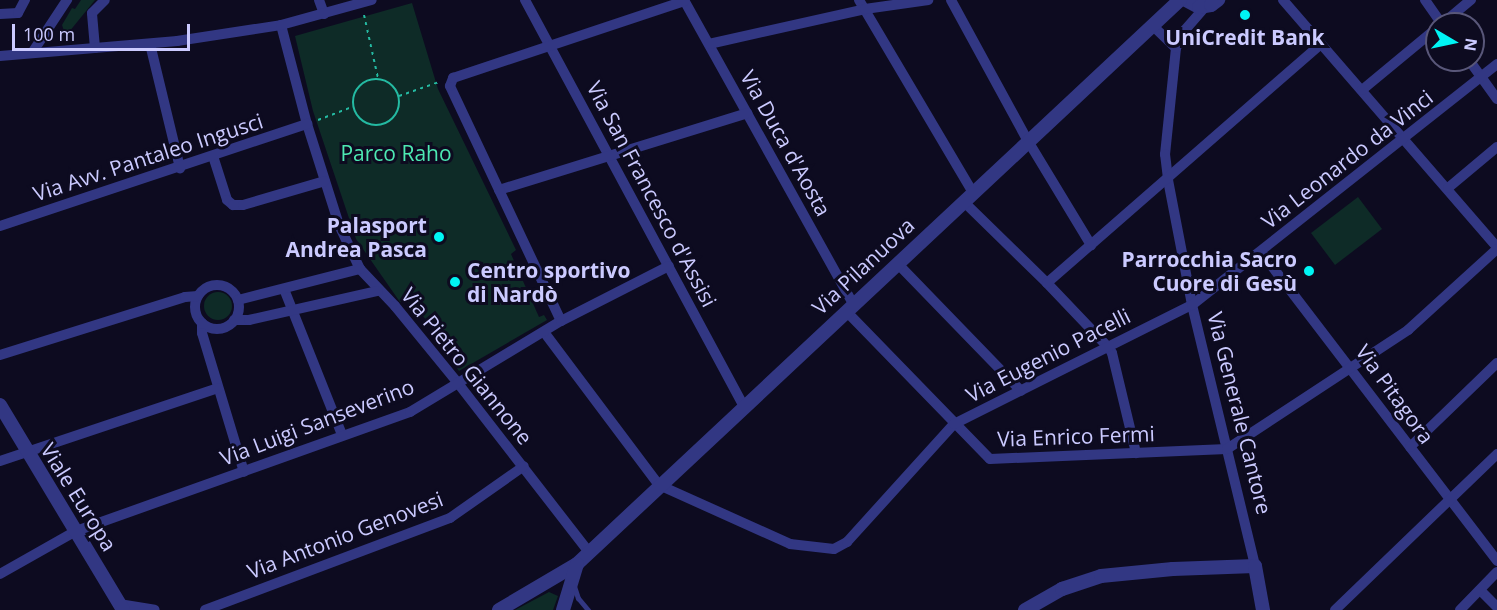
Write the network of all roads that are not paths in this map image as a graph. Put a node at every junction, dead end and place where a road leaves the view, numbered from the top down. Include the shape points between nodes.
1 (25, 0) edge
2 (67, 0) edge
3 (105, 0) edge
4 (319, 0) edge
5 (525, 0) edge
6 (928, 0) edge
7 (951, 0) edge
8 (1180, 0) edge
9 (1186, 0) edge
10 (1218, 0) edge
11 (1283, 0) edge
12 (1471, 0) edge
13 (685, 1) edge
14 (367, 2) edge
15 (862, 5) edge
16 (1205, 7) junction
17 (1456, 12) edge
18 (0, 14) edge
19 (324, 14) junction
20 (281, 25) junction
21 (1152, 25) junction
22 (1425, 38) edge
23 (150, 44) junction
24 (709, 44) junction
25 (1321, 44) junction
26 (550, 46) junction
27 (94, 48) junction
28 (1176, 48) junction
29 (32, 53) junction
30 (0, 56) edge
31 (1497, 64) edge
32 (1478, 72) edge
33 (1481, 76) junction
34 (1362, 90) junction
35 (1497, 99) edge
36 (747, 113) junction
37 (307, 124) junction
38 (1404, 140) junction
39 (1028, 141) junction
40 (1497, 147) edge
41 (609, 155) junction
42 (213, 156) junction
43 (180, 168) junction
44 (1168, 180) junction
45 (325, 181) junction
46 (1448, 188) junction
47 (499, 190) junction
48 (968, 197) junction
49 (0, 226) edge
50 (1091, 245) junction
51 (1497, 248) edge
52 (1261, 252) junction
53 (897, 263) junction
54 (669, 266) junction
55 (360, 269) junction
56 (1047, 283) junction
57 (284, 289) junction
58 (378, 291) junction
59 (198, 296) junction
60 (238, 300) junction
61 (1192, 305) junction
62 (849, 307) junction
63 (292, 309) junction
64 (234, 320) junction
65 (561, 321) junction
66 (202, 323) junction
67 (544, 332) junction
68 (1108, 347) junction
69 (0, 355) edge
70 (1497, 363) edge
71 (1352, 368) junction
72 (457, 382) junction
73 (218, 388) junction
74 (1021, 391) junction
75 (0, 405) edge
76 (744, 406) junction
77 (954, 424) junction
78 (342, 435) junction
79 (1410, 447) junction
80 (1227, 448) junction
81 (26, 451) junction
82 (1136, 453) junction
83 (1497, 454) edge
84 (0, 461) edge
85 (524, 466) junction
86 (244, 472) junction
87 (659, 485) junction
88 (1450, 500) junction
89 (76, 531) junction
90 (589, 552) junction
91 (1497, 561) edge
92 (577, 564) junction
93 (1255, 566) junction
94 (1497, 572) edge
95 (0, 574) edge
96 (544, 583) junction
97 (563, 589) junction
98 (1480, 590) junction
99 (121, 607) edge
100 (1497, 607) edge
101 (155, 610) edge
102 (205, 610) edge
103 (499, 610) edge
104 (563, 610) edge
105 (588, 610) edge
106 (1025, 610) edge
107 (1263, 610) edge
108 (1335, 610) edge
109 (1460, 610) edge

1 - 18 street via 18,13
2 - 29 street
3 - 27 street via 92,13
4 - 19 street
5 - 26 street, Via San Francesco d'Assisi
6 - 15 street
7 - 39 street
8 - 21 street, Via Pilanuova
9 - 16 street via 1193,6
10 - 16 street
11 - 25 street
12 - 17 street
13 - 24 street, Via Duca d'Aosta
13 - 26 street
14 - 19 street
15 - 24 street
15 - 48 street
16 - 28 street via 1184,31
19 - 20 street
20 - 23 street
20 - 37 street, Via Pietro Giannone
21 - 28 street
21 - 39 street, Via Pilanuova
22 - 34 street
23 - 27 street
23 - 43 street
24 - 36 street, Via Duca d'Aosta
25 - 34 street
25 - 44 street
26 - 41 street, Via San Francesco d'Assisi
26 - 47 street via 452,82
27 - 29 street
28 - 44 street, Via Generale Cantore via 1165,154
29 - 30 street
31 - 33 street, Via Leonardo da Vinci
32 - 33 street
33 - 35 street
33 - 38 street, Via Leonardo da Vinci
34 - 38 street
36 - 41 street
36 - 62 street, Via Duca d'Aosta
37 - 42 street, Via Avv. Pantaleo Ingusci
37 - 45 street, Via Pietro Giannone
38 - 46 street
38 - 52 street, Via Leonardo da Vinci
39 - 48 street, Via Pilanuova
39 - 50 street
40 - 46 street
41 - 47 street
41 - 54 street, Via San Francesco d'Assisi
42 - 43 street, Via Avv. Pantaleo Ingusci
42 - 45 street via 226,200 233,205
43 - 49 street, Via Avv. Pantaleo Ingusci
44 - 50 street
44 - 61 street, Via Generale Cantore
45 - 55 street, Via Pietro Giannone via 339,225
46 - 51 street
47 - 65 street
48 - 53 street, Via Pilanuova
48 - 56 street
50 - 56 street
51 - 71 street via 1408,330
52 - 61 street, Via Leonardo da Vinci
52 - 71 street, Via Pitagora
53 - 62 street, Via Pilanuova
53 - 74 street
54 - 65 street, Via Luigi Sanseverino
54 - 76 street, Via San Francesco d'Assisi
55 - 57 street
55 - 58 street, Via Pietro Giannone
56 - 68 street
57 - 60 street
57 - 63 street
58 - 63 street
58 - 72 street, Via Pietro Giannone via 395,306
59 - 60 street via 209,287 223,286
59 - 66 street via 196,310
59 - 69 street
60 - 64 street
61 - 68 street, Via Eugenio Pacelli
61 - 80 street, Via Generale Cantore
62 - 76 street, Via Pilanuova
62 - 77 street, Via Enrico Fermi
63 - 64 street
63 - 78 street
64 - 66 street via 222,328
65 - 67 street, Via Luigi Sanseverino
66 - 73 street
67 - 72 street, Via Luigi Sanseverino
67 - 87 street
68 - 74 street, Via Eugenio Pacelli
68 - 82 street
70 - 79 street
71 - 79 street, Via Pitagora
71 - 80 street
72 - 78 street, Via Luigi Sanseverino via 410,412
72 - 85 street, Via Pietro Giannone
73 - 81 street
73 - 86 street
74 - 77 street, Via Eugenio Pacelli
75 - 81 street, Viale Europa
76 - 87 street, Via Pilanuova
77 - 82 street, Via Enrico Fermi via 990,459
77 - 87 street via 847,542 834,549 790,544
78 - 86 street, Via Luigi Sanseverino
79 - 88 street, Via Pitagora
80 - 82 street, Via Enrico Fermi
80 - 93 street, Via Generale Cantore
81 - 84 street
81 - 89 street, Viale Europa
83 - 88 street
85 - 90 street, Via Pietro Giannone
85 - 102 street, Via Antonio Genovesi via 450,518
86 - 89 street, Via Luigi Sanseverino
87 - 90 street, Via Pilanuova
88 - 91 street, Via Pitagora
88 - 108 street
89 - 95 street, Via Luigi Sanseverino
89 - 99 street, Viale Europa
90 - 92 street, Via Pilanuova
92 - 96 street
92 - 97 street
92 - 105 lane via 574,590
93 - 106 street via 1101,576 1062,589
93 - 107 street, Via Generale Cantore
94 - 98 street
96 - 97 lane
96 - 103 street
97 - 104 street
98 - 100 street
98 - 109 street
99 - 101 street

